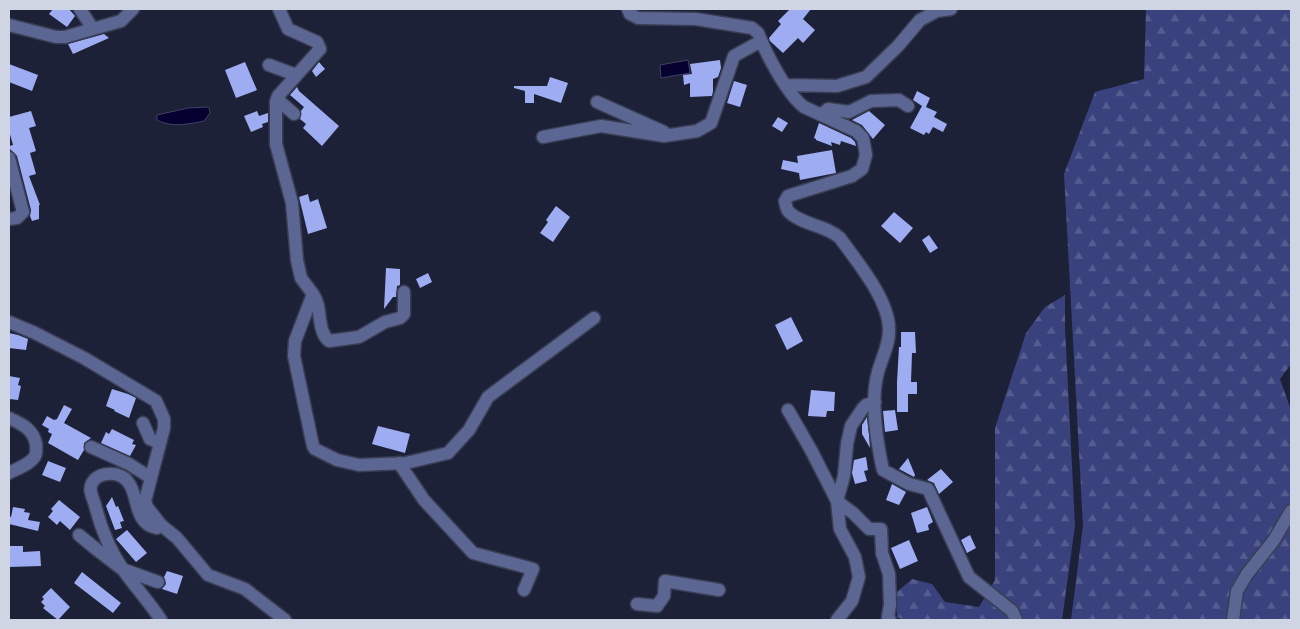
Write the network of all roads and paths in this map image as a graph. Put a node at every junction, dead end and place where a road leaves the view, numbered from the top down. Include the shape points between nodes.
1 (80, 9) edge
2 (133, 9) edge
3 (279, 9) edge
4 (628, 9) edge
5 (653, 9) edge
6 (951, 9) edge
7 (665, 13) edge
8 (9, 25) edge
9 (93, 30) junction
10 (761, 41) junction
11 (269, 65) dead end
12 (296, 76) junction
13 (786, 85) junction
14 (277, 99) junction
15 (597, 102) dead end
16 (908, 106) dead end
17 (294, 114) dead end
18 (821, 115) junction
19 (671, 135) junction
20 (543, 137) dead end
21 (9, 158) edge
22 (9, 219) edge
23 (404, 292) dead end
24 (313, 294) junction
25 (594, 318) dead end
26 (9, 322) edge
27 (875, 402) junction
28 (788, 410) dead end
29 (9, 418) edge
30 (143, 423) dead end
31 (160, 444) junction
32 (91, 447) dead end
33 (399, 463) junction
34 (9, 473) edge
35 (151, 478) junction
36 (836, 501) junction
37 (1291, 511) edge
38 (161, 524) junction
39 (79, 535) dead end
40 (122, 568) junction
41 (158, 582) dead end
42 (524, 590) dead end
43 (719, 590) dead end
44 (637, 604) dead end
45 (161, 620) edge
46 (286, 620) edge
47 (837, 620) edge
48 (890, 620) edge
49 (1016, 620) edge
50 (1233, 620) edge

1 - 9 street
2 - 9 street via 121,21
3 - 12 street via 288,29 320,45
4 - 7 street via 638,18 655,19
5 - 7 street
6 - 13 street via 937,10 920,20 866,77 837,86
7 - 10 street via 752,28
8 - 9 street via 66,38
10 - 13 street
10 - 19 street via 734,56 711,123 697,131
11 - 12 street
12 - 14 street
13 - 18 street via 799,103
14 - 17 street
14 - 24 street via 276,144 292,203 296,260 301,278
15 - 19 street
16 - 18 street via 899,100 871,101 849,112 828,109
18 - 27 street via 856,131 863,138 866,155 862,169 852,176 793,194 784,201 787,211 796,217 840,238 881,300 889,327 888,342 877,373
19 - 20 street via 601,126
21 - 22 street via 23,212 17,218
23 - 24 street via 404,314 400,318 385,322 359,337 329,341 322,332 317,300
24 - 33 street via 295,342 294,356 313,446 337,460 359,465
25 - 33 street via 488,397 468,430 448,453
26 - 31 street via 35,332 153,398 165,424
27 - 36 street via 866,405 851,426 844,476
27 - 49 street via 883,470 928,490 969,577 1012,611
28 - 36 street via 812,450
29 - 34 street via 31,432 36,449 31,460
30 - 31 street via 150,439
31 - 35 street
32 - 35 street
33 - 42 street via 424,500 473,553 532,569
35 - 38 street via 145,504
36 - 47 street via 840,529 855,556 859,577 852,601
36 - 48 street via 869,529 881,529 882,553 889,574
37 - 50 street via 1237,591
38 - 40 street via 157,528 148,524 139,512 129,482 122,476 98,475 90,490 103,533
38 - 46 street via 208,575 245,589
39 - 40 street
40 - 41 street
40 - 45 street
43 - 44 street via 665,581 664,596 657,606

